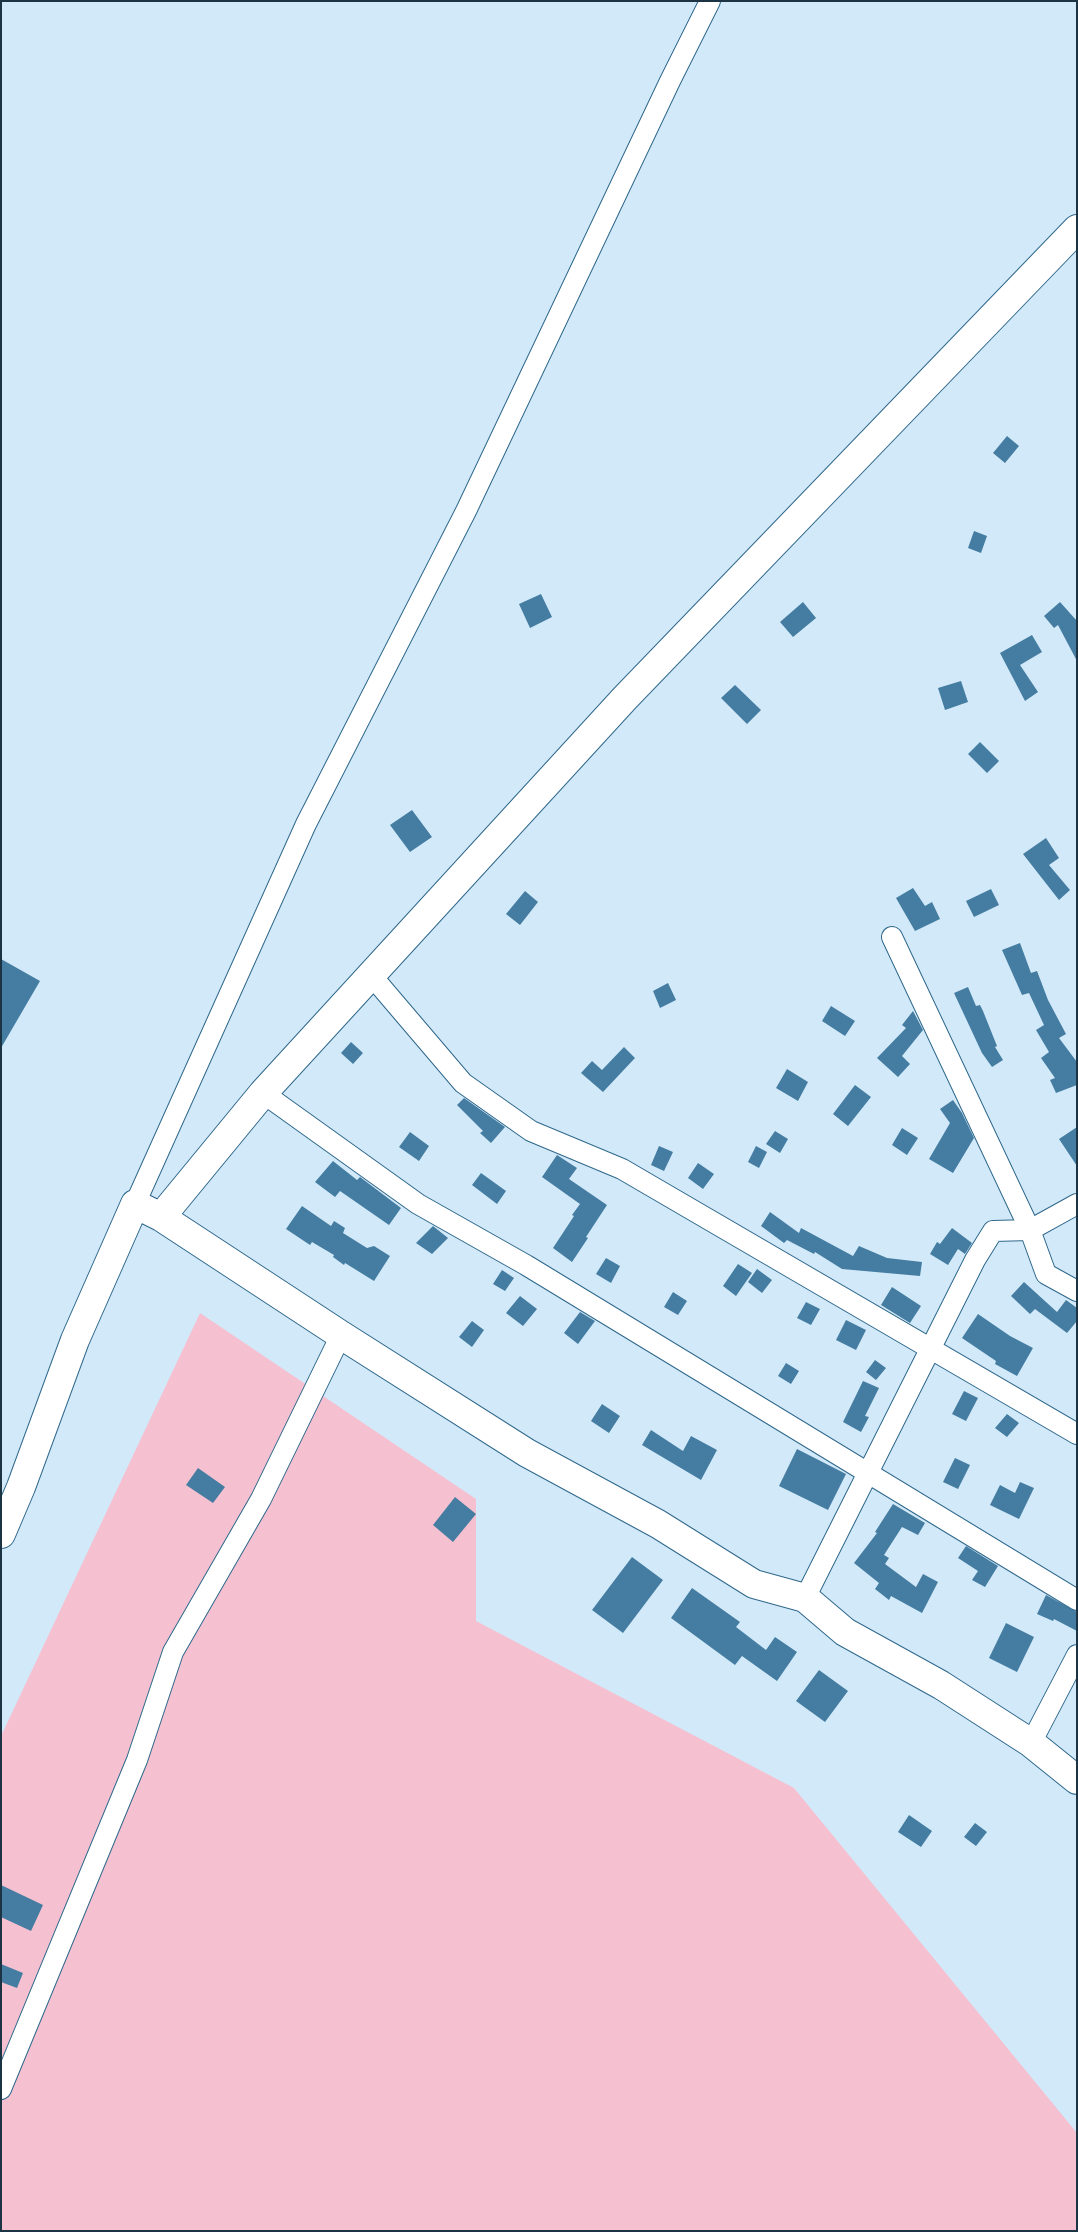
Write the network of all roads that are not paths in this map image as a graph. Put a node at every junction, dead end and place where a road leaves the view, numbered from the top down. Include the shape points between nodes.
1 (710, 1) edge
2 (1077, 229) edge
3 (892, 937) dead end
4 (371, 975) junction
5 (263, 1093) junction
6 (135, 1204) junction
7 (1077, 1204) edge
8 (161, 1217) junction
9 (1030, 1230) junction
10 (1077, 1291) edge
11 (341, 1336) junction
12 (931, 1348) junction
13 (1077, 1434) edge
14 (868, 1473) junction
15 (1, 1534) edge
16 (805, 1598) junction
17 (1077, 1600) edge
18 (1077, 1655) edge
19 (1031, 1743) junction
20 (1077, 1780) edge
21 (1, 2088) edge

1 - 6 street via 466,511 306,824
2 - 4 main road via 625,698
3 - 9 street
4 - 5 main road
4 - 12 street via 463,1083 531,1131 622,1169
5 - 8 main road
5 - 14 street via 418,1204 535,1270
6 - 8 main road
6 - 15 main road via 75,1340 22,1487
7 - 9 street
8 - 11 main road
9 - 10 street via 1046,1274
9 - 12 street via 992,1231
11 - 16 main road via 527,1453 658,1524 754,1584
11 - 21 street via 261,1499 173,1652 137,1760
12 - 13 street
12 - 14 street
14 - 16 street
14 - 17 street
16 - 19 main road via 845,1632 941,1685
18 - 19 street
19 - 20 main road

